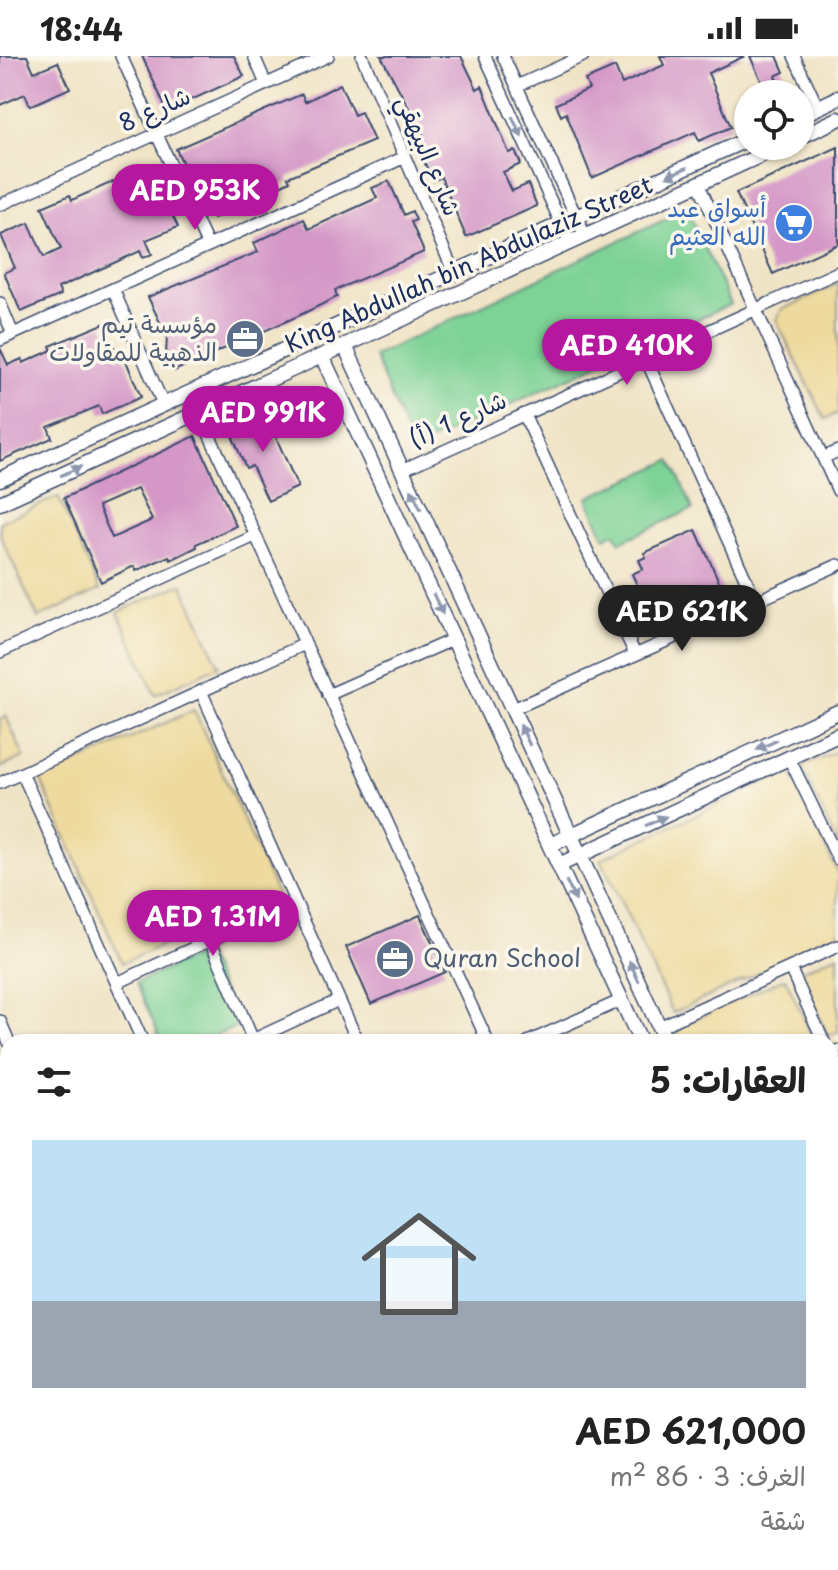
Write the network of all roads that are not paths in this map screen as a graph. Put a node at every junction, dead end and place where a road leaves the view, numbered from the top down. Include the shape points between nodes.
1 (121, 56) edge
2 (254, 56) edge
3 (328, 56) edge
4 (362, 56) edge
5 (485, 56) edge
6 (503, 56) edge
7 (583, 56) edge
8 (794, 56) edge
9 (266, 84) junction
10 (517, 86) junction
11 (838, 98) edge
12 (818, 108) junction
13 (814, 110) edge
14 (838, 119) edge
15 (814, 130) edge
16 (157, 134) junction
17 (734, 145) edge
18 (405, 157) junction
19 (752, 160) edge
20 (699, 185) junction
21 (0, 205) edge
22 (576, 217) junction
23 (561, 224) junction
24 (585, 236) junction
25 (570, 243) junction
26 (208, 246) junction
27 (838, 272) edge
28 (454, 273) junction
29 (113, 289) junction
30 (0, 303) edge
31 (756, 310) junction
32 (13, 334) junction
33 (0, 340) edge
34 (345, 346) junction
35 (322, 356) junction
36 (646, 359) junction
37 (163, 404) junction
38 (199, 412) junction
39 (524, 414) junction
40 (838, 451) edge
41 (823, 458) junction
42 (402, 470) junction
43 (0, 479) edge
44 (838, 491) edge
45 (0, 503) edge
46 (255, 536) junction
47 (838, 565) edge
48 (756, 602) junction
49 (454, 639) junction
50 (305, 644) junction
51 (0, 652) edge
52 (635, 654) junction
53 (201, 691) junction
54 (328, 695) junction
55 (513, 709) junction
56 (838, 712) edge
57 (838, 735) edge
58 (790, 760) junction
59 (22, 773) junction
60 (0, 783) edge
61 (571, 835) junction
62 (550, 845) junction
63 (580, 856) junction
64 (838, 859) edge
65 (559, 865) junction
66 (295, 901) junction
67 (210, 940) junction
68 (838, 946) edge
69 (790, 968) junction
70 (117, 983) junction
71 (339, 1000) junction
72 (622, 1000) junction
73 (659, 1027) junction
74 (139, 1034) edge
75 (248, 1034) edge
76 (266, 1034) edge
77 (354, 1034) edge
78 (484, 1034) edge
79 (546, 1034) edge
80 (637, 1034) edge
81 (662, 1034) edge
82 (820, 1034) edge

1 - 16 street
2 - 9 street
3 - 9 street, شارع 8
4 - 18 street, شارع البيهقي
5 -> 23 street
6 - 10 street
7 - 10 street
8 - 12 street
9 - 16 street, شارع 8
10 - 22 street
11 - 12 main road
12 - 13 main road
14 - 15 main road
16 - 21 street, شارع 8
16 - 26 street
17 -> 22 main road, King Abdullah bin Abdulaziz Street
18 - 26 street
18 - 28 street, شارع البيهقي
19 - 20 main road, King Abdullah bin Abdulaziz Street
20 - 24 main road, King Abdullah bin Abdulaziz Street
20 - 31 street
22 - 23 main road, King Abdullah bin Abdulaziz Street
22 - 24 street
23 - 25 street
23 - 28 main road, King Abdullah bin Abdulaziz Street
24 - 25 main road, King Abdullah bin Abdulaziz Street
25 - 34 main road, King Abdullah bin Abdulaziz Street
26 - 29 street
27 - 31 street, شارع 1 (أ)
28 - 37 main road, King Abdullah bin Abdulaziz Street
29 - 32 street
29 - 37 street
30 - 32 street
31 - 36 street, شارع 1 (أ)
31 - 41 street
32 - 33 street
34 - 35 main road, King Abdullah bin Abdulaziz Street
34 - 42 main road
35 - 38 main road, King Abdullah bin Abdulaziz Street
35 -> 49 main road
36 - 39 street, شارع 1 (أ)
36 - 48 street
37 - 43 main road, King Abdullah bin Abdulaziz Street
45 -> 38 main road, King Abdullah bin Abdulaziz Street
38 - 46 street
39 - 42 street, شارع 1 (أ)
39 - 52 street
40 - 41 street
41 - 44 street
55 -> 42 main road
46 - 50 street
46 - 51 street
47 - 48 street
48 - 52 street
49 - 54 street
49 - 62 main road
50 - 53 street
50 - 54 street
52 - 55 street
53 - 59 street
53 - 66 street
54 - 78 street
61 -> 55 main road
56 -> 61 main road
57 - 58 main road
63 -> 58 main road
58 - 64 street
59 - 60 street
59 - 70 street
61 - 62 main road
61 - 63 main road
62 - 65 main road
63 - 65 main road
73 -> 63 main road
65 -> 72 main road
66 - 67 street
66 - 71 street
67 - 70 street
67 - 75 street
68 - 69 street
69 - 73 street
69 - 82 street
70 - 74 street
71 - 76 street
71 - 77 street
72 - 79 street
72 - 80 main road
73 - 81 main road

